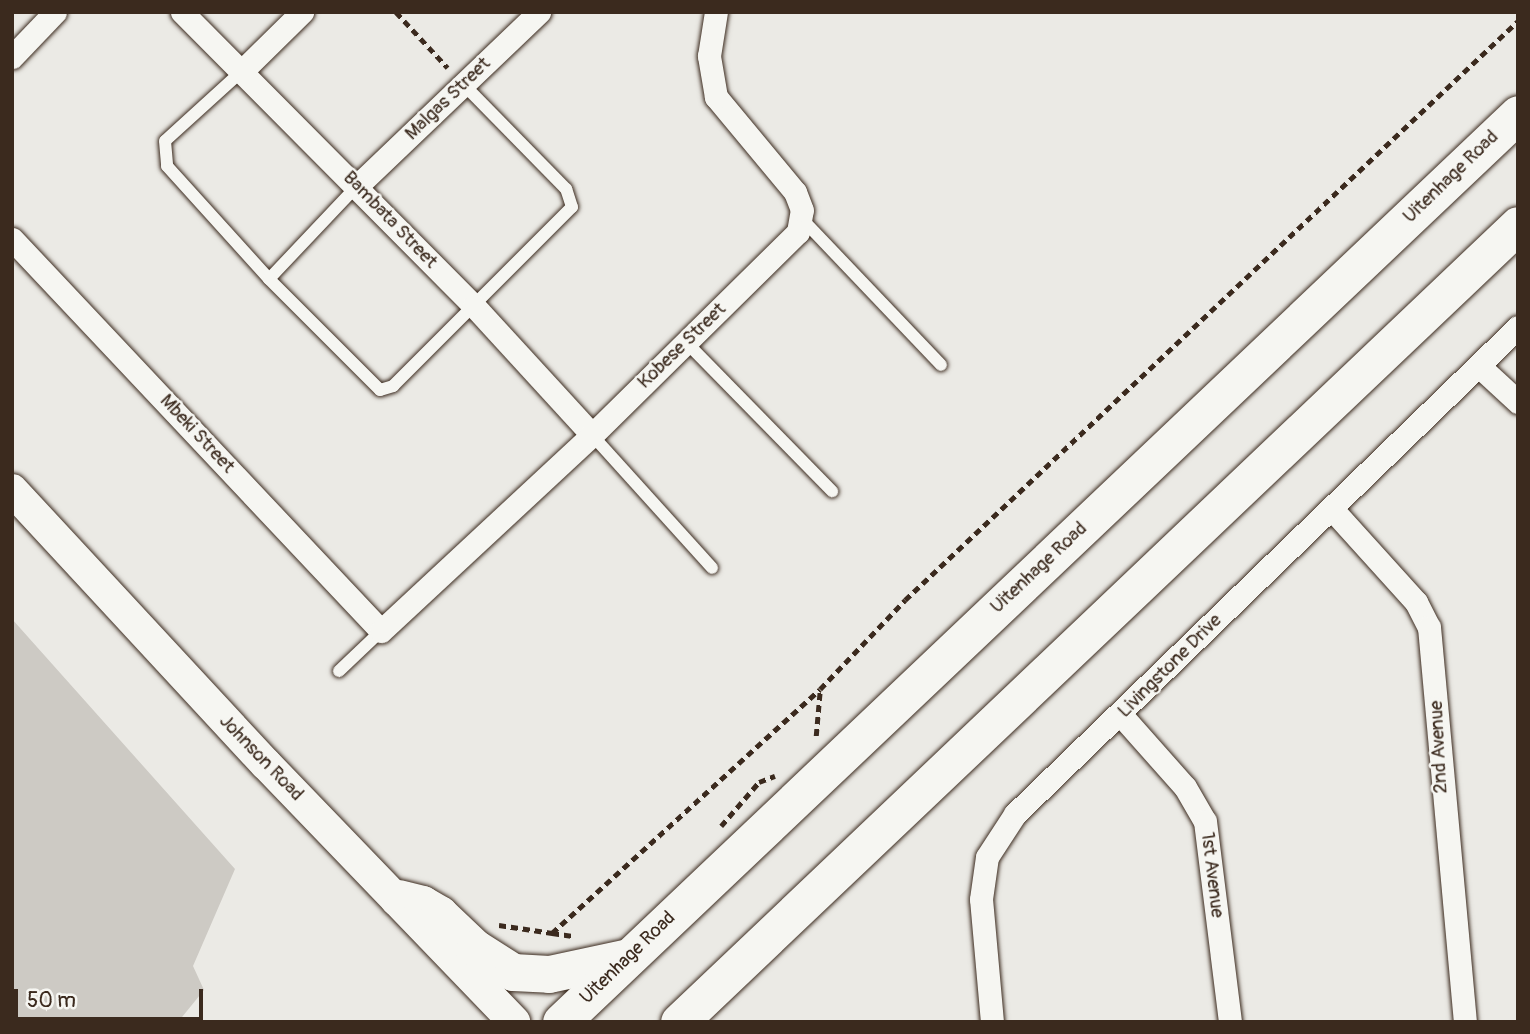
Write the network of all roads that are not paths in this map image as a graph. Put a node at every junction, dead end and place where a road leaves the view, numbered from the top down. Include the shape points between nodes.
1 (55, 12) edge
2 (182, 12) edge
3 (302, 12) edge
4 (539, 12) edge
5 (716, 12) edge
6 (12, 57) edge
7 (243, 70) junction
8 (463, 85) junction
9 (1518, 114) edge
10 (357, 186) junction
11 (803, 220) junction
12 (1518, 225) edge
13 (12, 239) edge
14 (270, 279) junction
15 (474, 306) junction
16 (1518, 327) edge
17 (686, 342) junction
18 (941, 365) dead end
19 (1479, 366) junction
20 (1518, 402) edge
21 (592, 435) junction
22 (12, 490) edge
23 (832, 491) dead end
24 (1331, 508) junction
25 (712, 568) dead end
26 (381, 631) junction
27 (339, 671) dead end
28 (1121, 715) junction
29 (398, 898) junction
30 (628, 957) junction
31 (687, 1017) edge
32 (514, 1022) edge
33 (561, 1022) edge
34 (992, 1022) edge
35 (1230, 1022) edge
36 (1465, 1022) edge

1 - 6 street
2 - 7 street, Bambata Street
3 - 7 street
4 - 8 street, Malgas Street
5 - 11 street via 709,56 716,97 795,192
7 - 10 street, Bambata Street
7 - 14 lane via 165,141 163,157
8 - 10 street, Malgas Street
8 - 15 lane via 552,174 572,201 564,220
9 - 30 main road, Uitenhage Road
10 - 14 lane
10 - 15 street, Bambata Street
11 - 17 street, Kobese Street via 792,240
11 - 18 lane
12 - 31 main road
13 - 26 street, Mbeki Street
14 - 15 lane via 380,390 393,386
15 - 21 street, Bambata Street
16 - 19 street, Livingstone Drive
17 - 21 street, Kobese Street
17 - 23 lane
19 - 20 street
19 - 24 street, Livingstone Drive
21 - 25 lane
21 - 26 street, Kobese Street
22 - 29 street, Johnson Road via 266,764
24 - 28 street, Livingstone Drive
24 - 36 street, 2nd Avenue via 1416,602 1429,627
26 - 27 lane
28 - 34 street, Livingstone Drive via 1015,814 988,857 981,921
28 - 35 street, 1st Avenue via 1185,787 1205,821
29 - 30 main road via 439,914 475,948 513,972 549,974
29 - 32 street, Johnson Road
30 - 33 main road, Uitenhage Road

